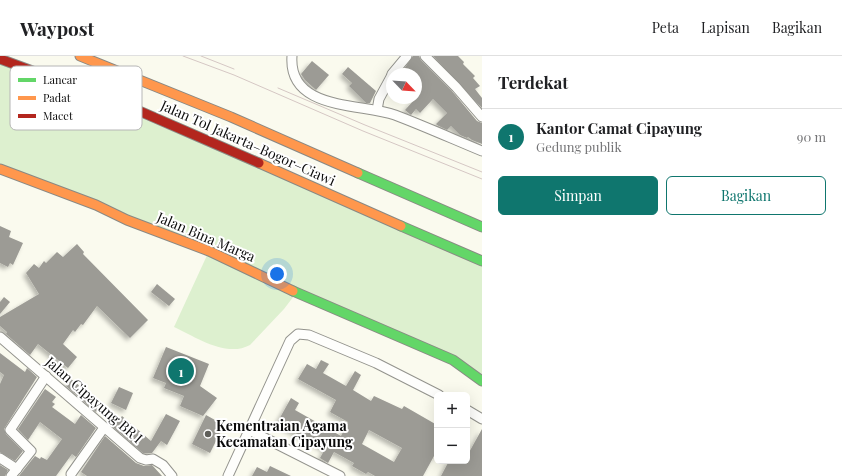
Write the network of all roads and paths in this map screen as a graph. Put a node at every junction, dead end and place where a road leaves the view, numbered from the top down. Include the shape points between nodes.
1 (80, 56) edge
2 (292, 56) edge
3 (407, 56) edge
4 (425, 56) edge
5 (0, 58) edge
6 (21, 66) edge
7 (105, 66) edge
8 (397, 68) edge
9 (142, 81) edge
10 (386, 86) edge
11 (377, 110) junction
12 (142, 112) edge
13 (482, 117) edge
14 (482, 152) edge
15 (0, 168) edge
16 (482, 227) edge
17 (482, 261) edge
18 (0, 337) edge
19 (46, 376) junction
20 (482, 381) edge
21 (434, 392) edge
22 (470, 412) edge
23 (482, 419) edge
24 (103, 429) junction
25 (249, 430) junction
26 (0, 458) edge
27 (14, 473) edge
28 (71, 474) dead end
29 (172, 476) edge
30 (228, 476) edge
31 (340, 476) edge

1 - 7 main road, Jalan Tol Jakarta–Bogor–Ciawi
2 - 11 street via 295,76 308,91 331,104
3 - 8 street
4 - 13 street
5 - 6 main road, Jalan Tol Jakarta–Bogor–Ciawi
9 - 16 main road, Jalan Tol Jakarta–Bogor–Ciawi via 231,117
10 - 11 street
11 - 14 street via 424,126
12 - 17 main road, Jalan Tol Jakarta–Bogor–Ciawi
15 - 20 main road, Jalan Bina Marga via 210,251 296,292 453,360
18 - 19 street, Jalan Cipayung BR I
19 - 24 street, Jalan Cipayung BR I
19 - 27 street via 10,430 31,451
21 - 25 street via 376,363 310,335 298,334 290,340
22 - 23 street
24 - 28 street
24 - 29 street, Jalan Cipayung BR I via 140,458 154,459
25 - 30 street
25 - 31 street
26 - 27 street

